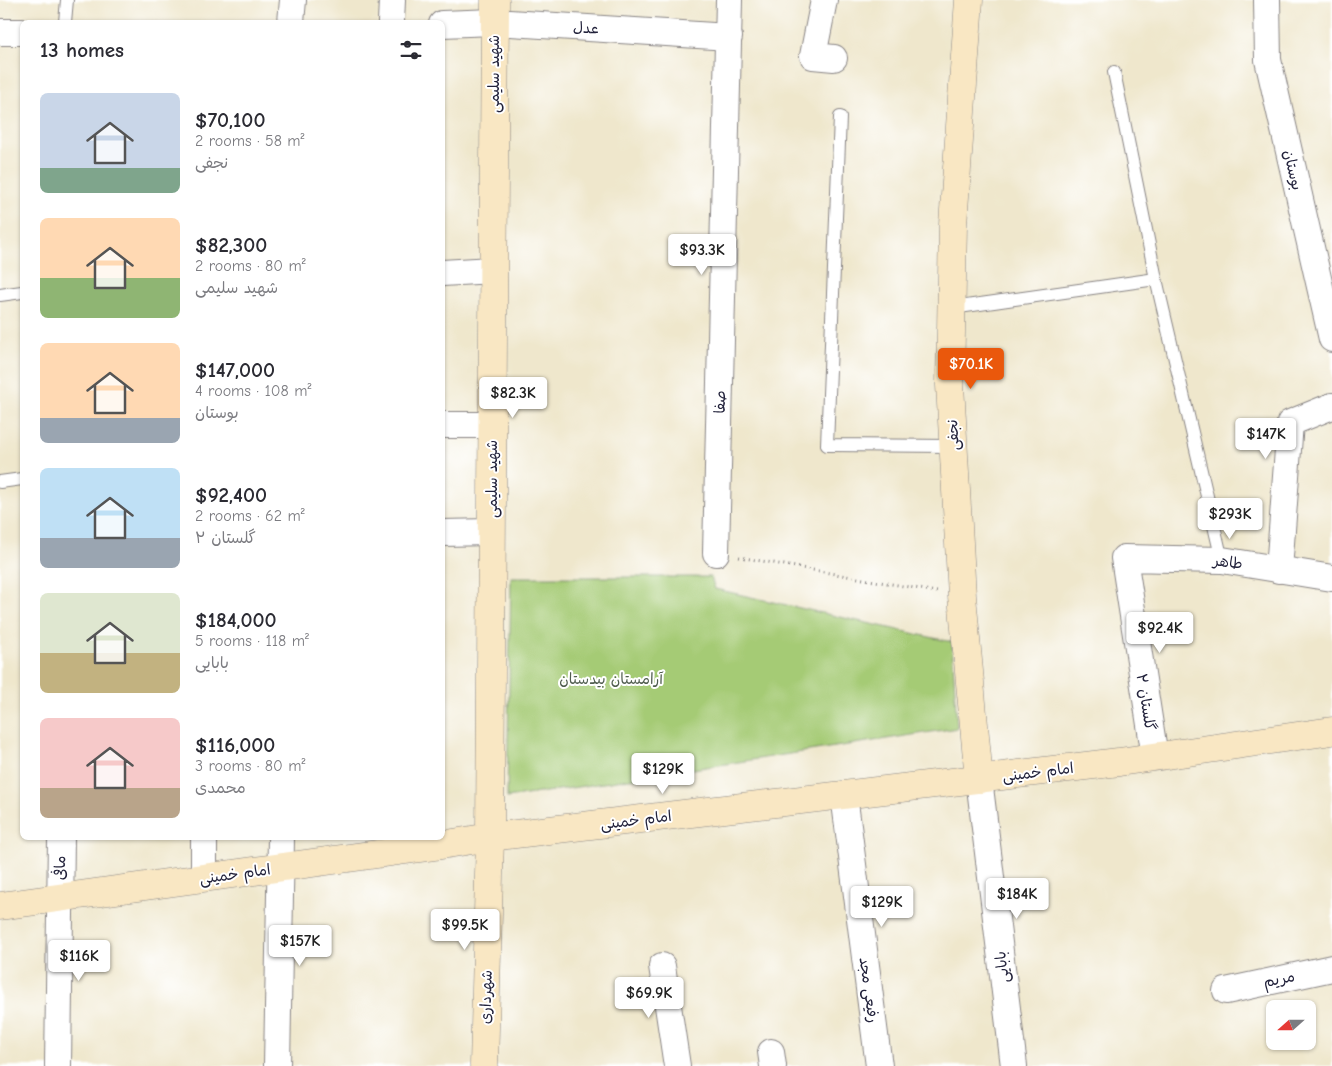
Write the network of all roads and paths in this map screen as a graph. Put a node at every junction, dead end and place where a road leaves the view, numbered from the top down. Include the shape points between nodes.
1 (67, 0) edge
2 (293, 0) edge
3 (392, 0) edge
4 (729, 0) edge
5 (824, 0) edge
6 (969, 0) edge
7 (1267, 0) edge
8 (495, 11) edge
9 (65, 20) edge
10 (291, 20) edge
11 (391, 20) edge
12 (445, 23) edge
13 (0, 32) edge
14 (20, 32) edge
15 (729, 37) junction
16 (834, 58) dead end
17 (1114, 72) dead end
18 (840, 117) dead end
19 (493, 270) junction
20 (445, 273) edge
21 (1156, 279) junction
22 (20, 292) edge
23 (0, 296) edge
24 (952, 308) junction
25 (1332, 339) edge
26 (1332, 406) edge
27 (445, 425) edge
28 (492, 425) junction
29 (954, 446) junction
30 (20, 479) edge
31 (0, 482) edge
32 (491, 532) junction
33 (445, 533) edge
34 (716, 553) joint
35 (1124, 558) joint
36 (1222, 560) junction
37 (1279, 570) junction
38 (1332, 578) edge
39 (962, 596) junction
40 (1332, 731) edge
41 (1155, 757) junction
42 (979, 779) junction
43 (844, 795) junction
44 (490, 837) junction
45 (60, 840) edge
46 (204, 840) edge
47 (281, 840) edge
48 (282, 867) junction
49 (204, 878) junction
50 (60, 898) junction
51 (0, 906) edge
52 (662, 966) dead end
53 (1332, 968) edge
54 (1226, 991) dead end
55 (58, 1066) edge
56 (277, 1066) edge
57 (484, 1066) edge
58 (677, 1066) edge
59 (879, 1066) edge
60 (1014, 1066) edge

1 - 9 lane
2 - 10 street
3 - 11 street
4 - 15 street, صفا
5 - 16 street via 813,56
6 - 24 street, نجفی via 953,224
7 - 25 street, بوستان via 1268,60
8 - 12 street, عدل
8 - 15 street, عدل
8 - 19 street, شهید سلیمی
13 - 14 street
15 - 34 street, صفا
17 - 21 lane
18 - 29 lane via 827,445
19 - 20 street
19 - 28 street, شهید سلیمی
21 - 24 lane
21 - 36 lane
22 - 23 lane
24 - 29 street, نجفی via 950,385
26 - 37 street via 1290,423
27 - 28 street
28 - 32 street, شهید سلیمی
29 - 39 street, نجفی
30 - 31 lane
32 - 33 street
32 - 44 street, شهید سلیمی
34 - 39 path
35 - 36 street, طاهر
35 - 41 street, گلستان ۲
36 - 37 street, طاهر
37 - 38 street, طاهر
39 - 42 street, نجفی
40 - 41 street, امام خمینی
41 - 42 street, امام خمینی
42 - 43 street, امام خمینی
42 - 60 street, بابایی
43 - 44 street, امام خمینی
43 - 59 street, رفیعی مجد
44 - 48 street, امام خمینی
44 - 57 street, شهرداری
45 - 50 street, مافی
46 - 49 street
47 - 48 street
48 - 49 street, امام خمینی
48 - 56 street
49 - 50 street, امام خمینی
50 - 51 street, امام خمینی
50 - 55 street, مافی
52 - 58 street
53 - 54 street, مریم

